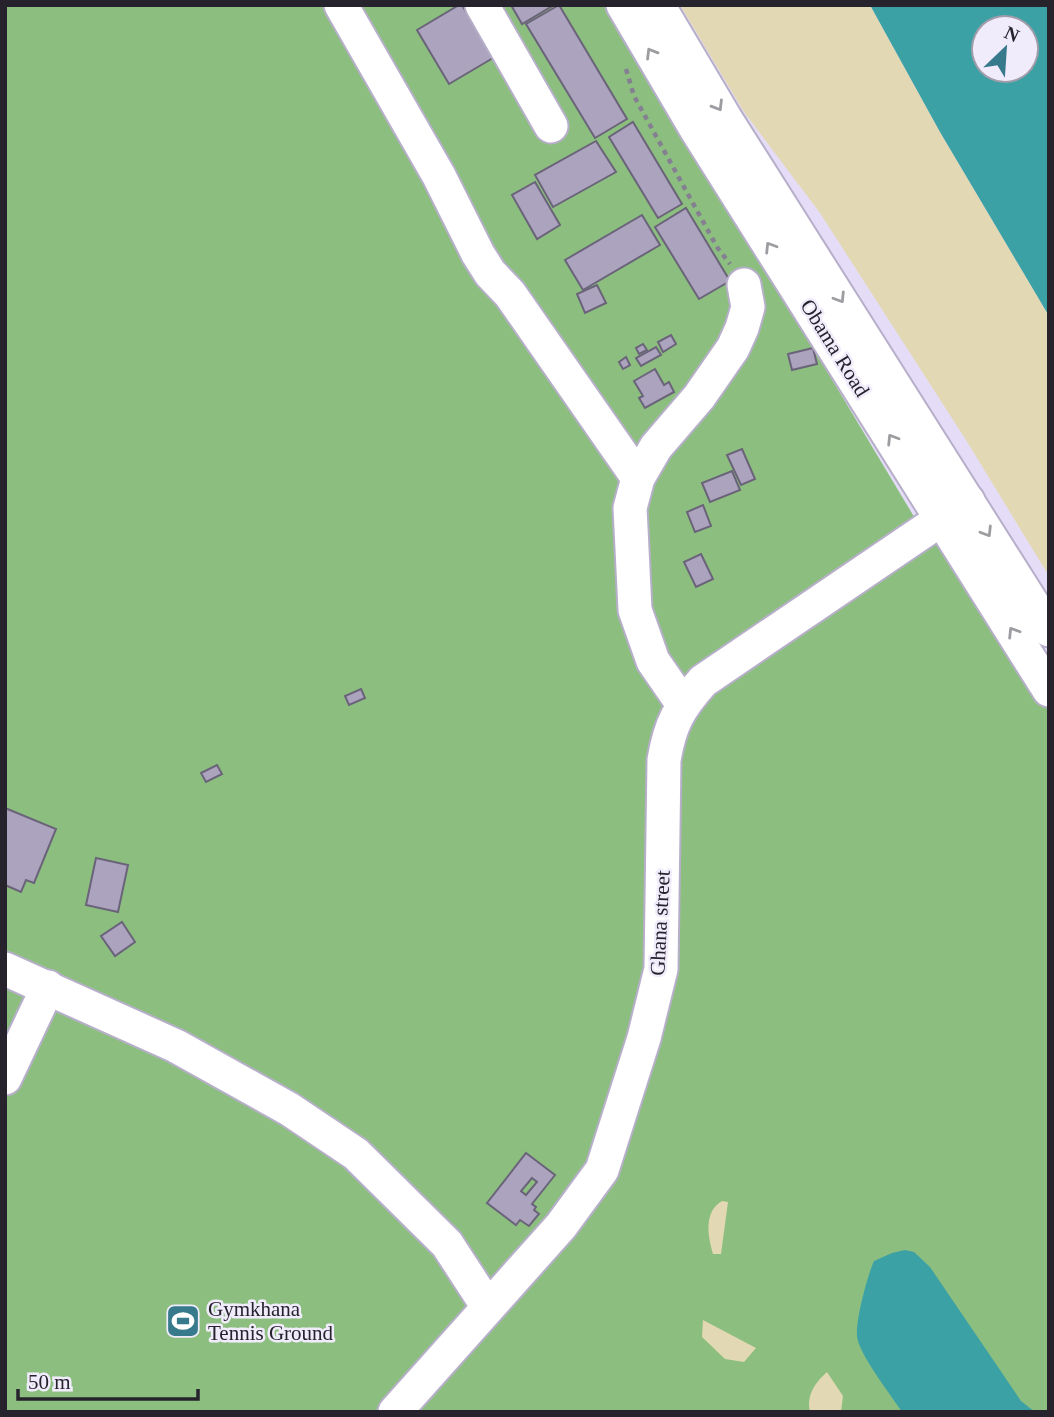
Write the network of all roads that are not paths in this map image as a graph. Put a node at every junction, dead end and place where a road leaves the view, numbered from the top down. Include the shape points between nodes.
1 (341, 5) edge
2 (482, 5) edge
3 (623, 5) edge
4 (658, 5) edge
5 (551, 126) dead end
6 (744, 285) road end
7 (638, 478) junction
8 (955, 510) junction
9 (1049, 630) edge
10 (1049, 690) edge
11 (682, 703) junction
12 (5, 969) edge
13 (48, 987) junction
14 (5, 1079) edge
15 (488, 1307) junction
16 (395, 1412) edge

1 - 7 street via 490,273 510,294
2 - 5 street
8 -> 3 street, Obama Road via 704,141
4 -> 8 street, Obama Road
6 - 7 street via 748,307 733,348 656,447
7 - 11 street via 630,508 635,610 653,661
8 -> 9 street, Obama Road
10 -> 8 street, Obama Road
8 - 11 street, Ghana street via 703,681
11 - 15 street, Ghana street via 669,730 664,760 661,969 602,1170 561,1226
12 - 13 street
13 - 14 street
13 - 15 street via 176,1046 289,1109 356,1154 447,1244
15 - 16 street, Ghana street

